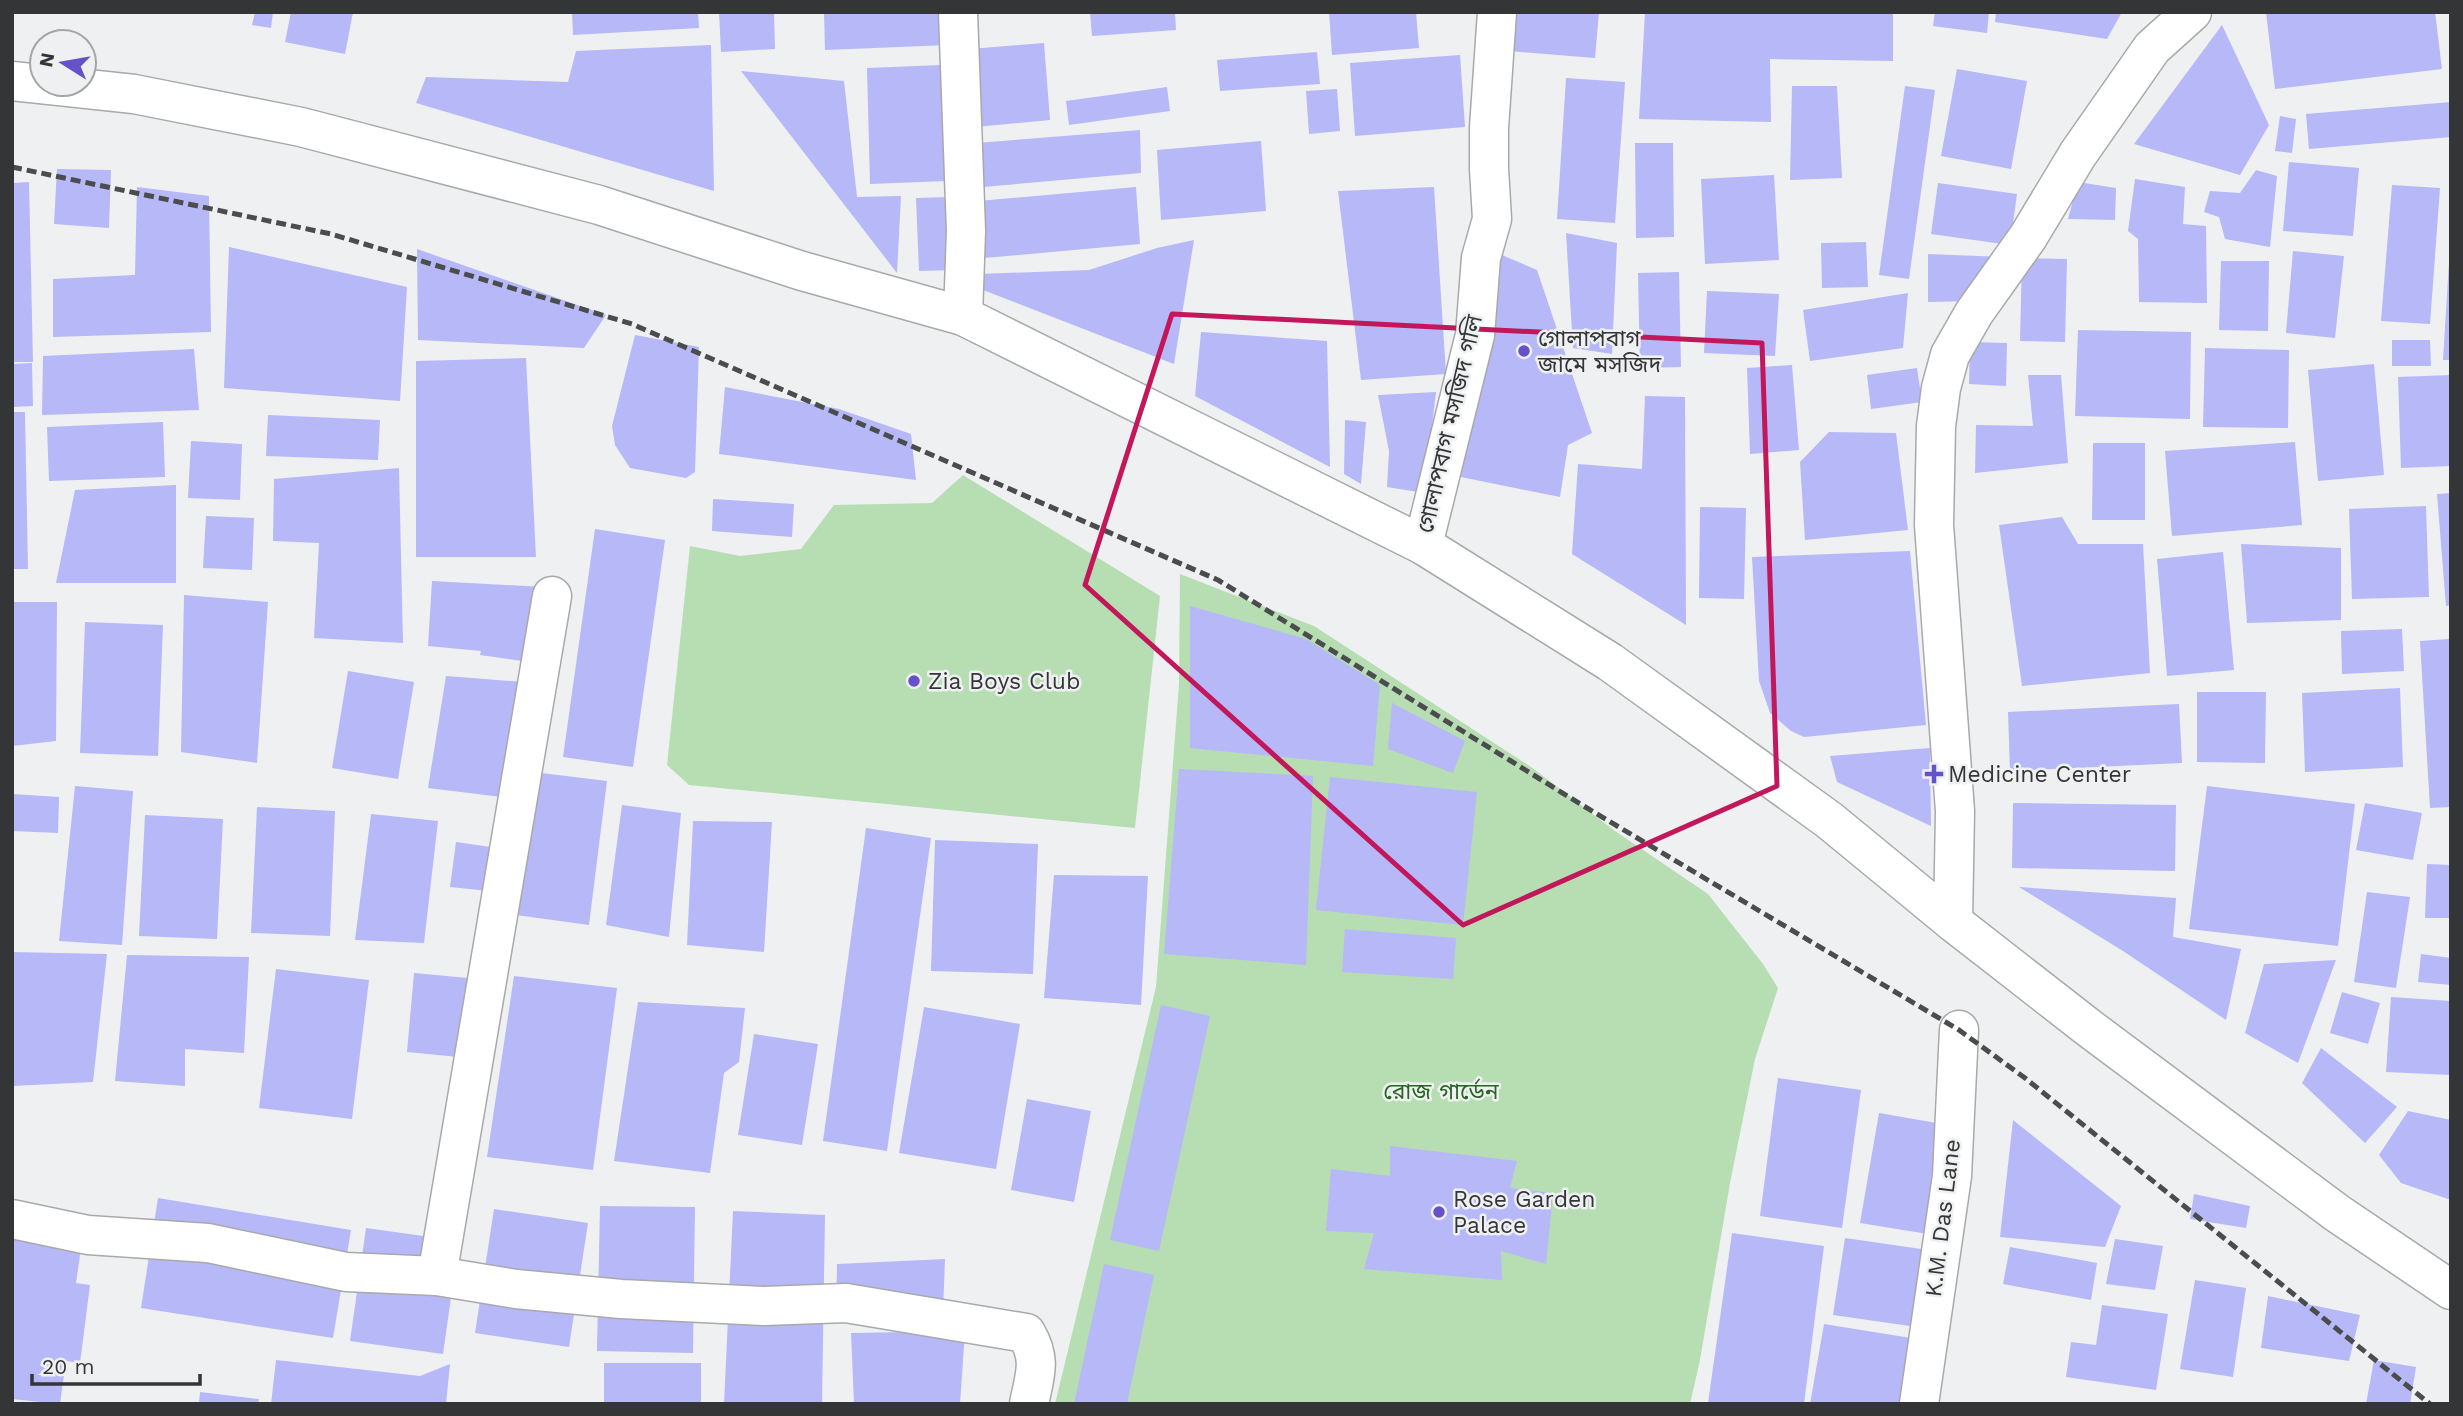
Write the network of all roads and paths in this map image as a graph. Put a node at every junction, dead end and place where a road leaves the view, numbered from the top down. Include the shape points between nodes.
1 (958, 12) edge
2 (1497, 12) edge
3 (2192, 12) edge
4 (12, 81) edge
5 (963, 316) junction
6 (1423, 545) junction
7 (552, 596) dead end
8 (1953, 922) junction
9 (1959, 1030) dead end
10 (12, 1219) edge
11 (437, 1276) junction
12 (2451, 1290) edge
13 (1029, 1404) edge
14 (1919, 1404) edge

1 - 5 street via 967,232
2 - 6 street, গোলাপবাগ মসজিদ গলি via 1489,128 1492,219 1481,258 1475,335
3 - 8 street via 2152,48 2078,154 2028,237 1974,313 1950,355 1941,388 1934,525 1955,811
4 - 5 street via 134,94 301,127 599,205 802,271
5 - 6 street
6 - 8 street via 1610,662 1829,820
7 - 11 street
8 - 12 street via 2337,1213
9 - 14 street, K.M. Das Lane via 1952,1176
10 - 11 street via 88,1235 208,1243 346,1272
11 - 13 street via 621,1299 764,1306 846,1303 1026,1333 1038,1362

